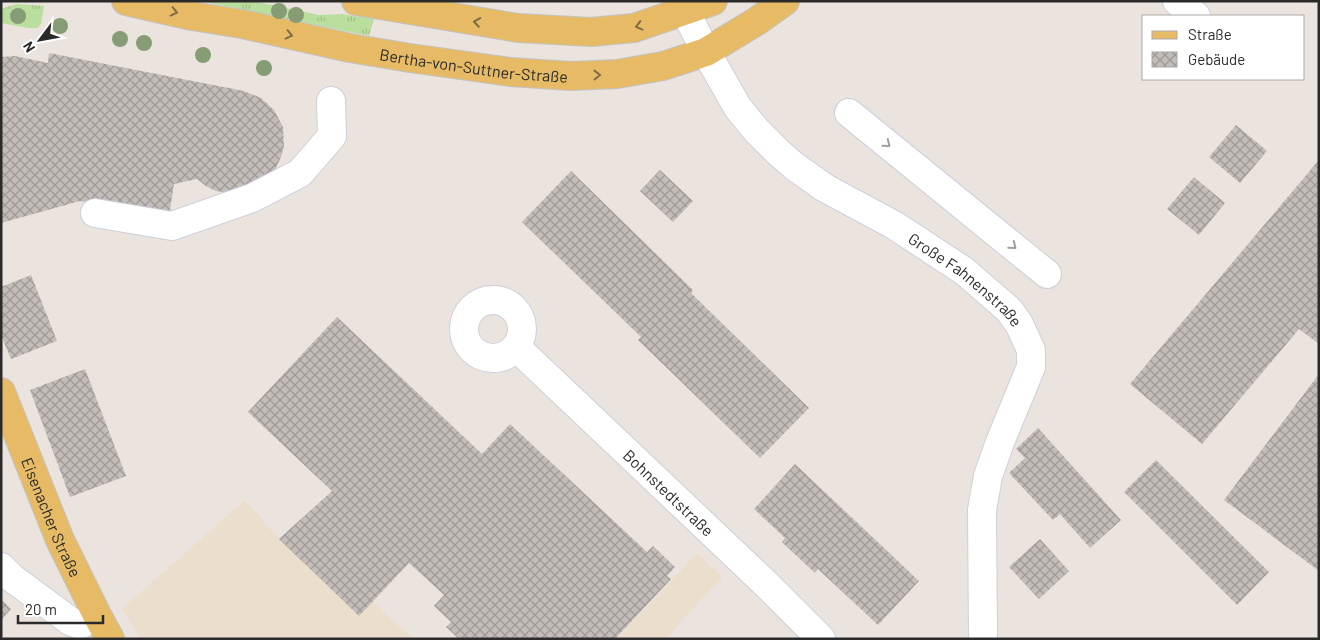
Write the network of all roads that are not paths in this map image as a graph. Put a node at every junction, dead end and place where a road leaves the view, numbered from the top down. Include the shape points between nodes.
1 (126, 1) edge
2 (356, 1) edge
3 (713, 1) edge
4 (785, 1) edge
5 (1177, 1) edge
6 (685, 11) junction
7 (1195, 15) edge
8 (706, 52) junction
9 (331, 101) dead end
10 (849, 113) dead end
11 (95, 213) dead end
12 (1047, 274) dead end
13 (516, 347) dead end
14 (1, 392) edge
15 (1, 567) edge
16 (96, 615) junction
17 (110, 639) edge
18 (821, 639) edge
19 (984, 639) edge

1 -> 8 main road, Bertha-von-Suttner-Straße via 350,48 501,71 570,76 617,74 663,66
6 -> 2 main road via 634,28 591,32 518,28
3 - 6 main road
4 - 8 main road, Bertha-von-Suttner-Straße
5 - 7 street
6 - 8 street, Große Fahnenstraße
8 - 19 street, Große Fahnenstraße via 738,108 778,152 825,188 894,225 964,272 1009,310 1023,331 1031,350 1031,367 988,476 982,510
9 - 11 street via 332,136 300,173 252,198 172,226
10 -> 12 street
13 - 18 street, Bohnstedtstraße
14 - 16 main road, Eisenacher Straße via 60,540
15 - 16 street via 70,621 80,625
16 - 17 main road, Eisenacher Straße

